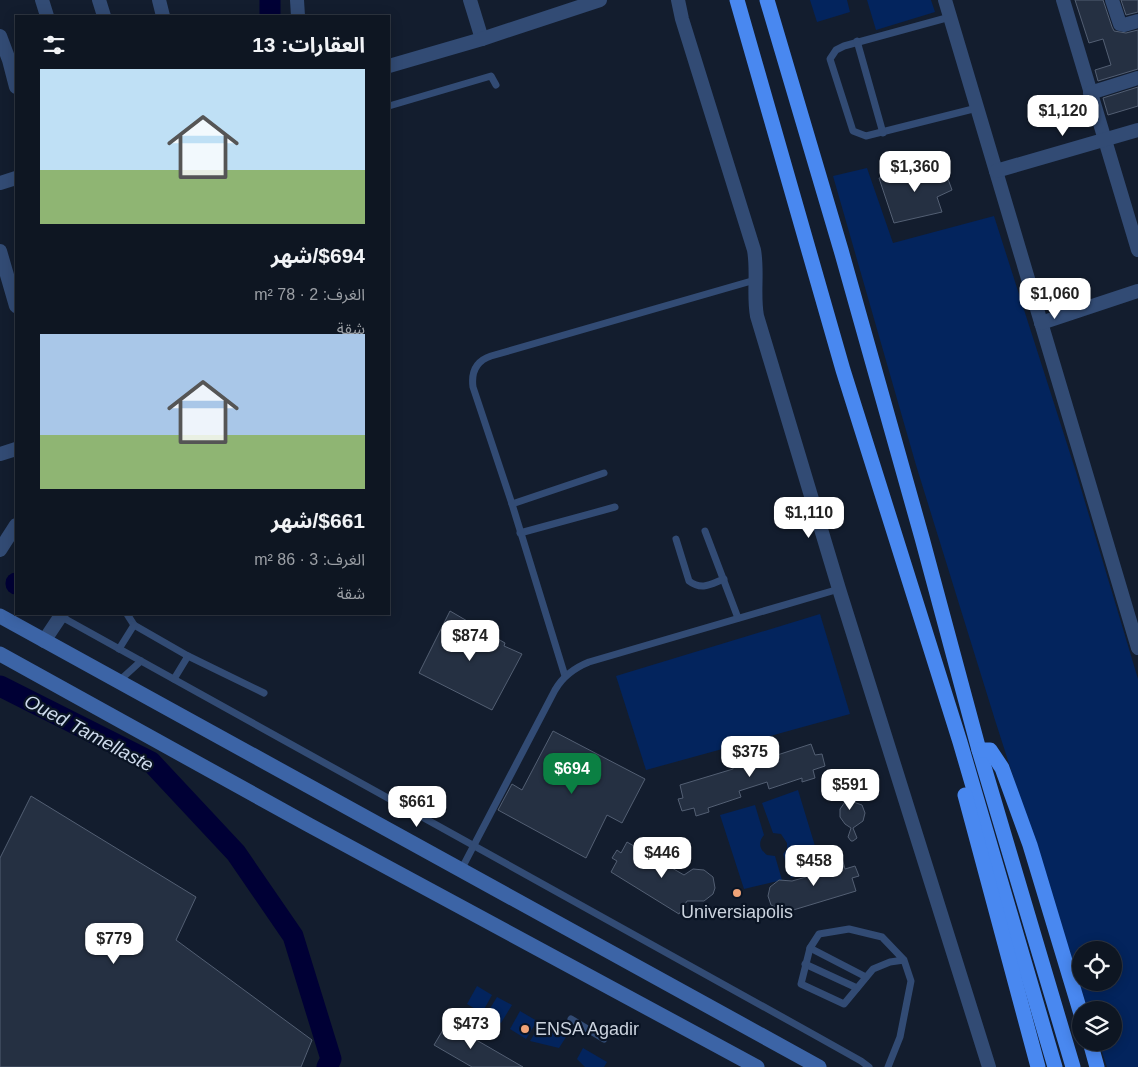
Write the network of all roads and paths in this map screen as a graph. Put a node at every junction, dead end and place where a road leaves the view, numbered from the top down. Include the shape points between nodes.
1 (42, 0) edge
2 (99, 0) edge
3 (159, 0) edge
4 (297, 0) edge
5 (470, 0) edge
6 (600, 0) edge
7 (678, 0) edge
8 (737, 0) edge
9 (767, 0) edge
10 (945, 0) edge
11 (1063, 0) edge
12 (1112, 0) edge
13 (579, 3) edge
14 (47, 15) edge
15 (104, 15) edge
16 (160, 15) edge
17 (298, 15) edge
18 (950, 17) junction
19 (1138, 22) edge
20 (0, 36) edge
21 (482, 39) junction
22 (857, 41) junction
23 (8, 60) edge
24 (390, 66) edge
25 (1138, 78) edge
26 (15, 84) edge
27 (496, 85) dead end
28 (1090, 94) junction
29 (390, 106) edge
30 (977, 108) junction
31 (1138, 130) edge
32 (883, 133) junction
33 (1105, 140) junction
34 (996, 172) junction
35 (15, 178) edge
36 (0, 183) edge
37 (1138, 250) edge
38 (0, 251) edge
39 (10, 265) edge
40 (756, 280) junction
41 (1138, 291) edge
42 (15, 299) edge
43 (1041, 323) junction
44 (15, 449) edge
45 (0, 454) edge
46 (604, 473) dead end
47 (512, 504) junction
48 (615, 507) dead end
49 (15, 527) edge
50 (705, 531) dead end
51 (520, 534) junction
52 (676, 539) dead end
53 (0, 550) edge
54 (724, 579) junction
55 (839, 589) junction
56 (61, 615) edge
57 (128, 615) edge
58 (0, 616) edge
59 (738, 618) junction
60 (134, 625) junction
61 (1136, 631) edge
62 (44, 641) junction
63 (1138, 648) edge
64 (119, 649) junction
65 (0, 654) edge
66 (188, 656) junction
67 (141, 661) junction
68 (566, 676) junction
69 (174, 679) junction
70 (118, 682) junction
71 (264, 693) dead end
72 (960, 742) junction
73 (979, 750) junction
74 (473, 845) junction
75 (461, 870) junction
76 (810, 948) junction
77 (904, 960) junction
78 (805, 964) junction
79 (866, 977) junction
80 (857, 988) junction
81 (1077, 1001) edge
82 (571, 1019) dead end
83 (604, 1039) dead end
84 (1093, 1051) edge
85 (748, 1065) edge
86 (818, 1067) edge
87 (869, 1067) edge
88 (888, 1067) edge
89 (989, 1067) edge
90 (1038, 1067) edge
91 (1055, 1067) edge
92 (1073, 1067) edge
93 (1097, 1067) edge

1 - 14 street
2 - 15 street
3 - 16 street
4 - 17 street
5 - 21 street
6 - 13 street
7 - 40 street via 754,250
8 - 72 highway via 843,370
9 - 73 highway via 841,250
10 - 18 street
11 - 28 street
12 - 19 street via 1120,24
13 - 21 street
18 - 22 lane
18 - 30 street
20 - 23 street
21 - 24 street
22 - 32 lane
22 - 32 lane via 836,50 830,59 853,131 866,136
23 - 26 street
25 - 28 street
27 - 29 lane via 492,76
28 - 33 street
30 - 32 lane
30 - 34 street
31 - 33 street
33 - 34 street
33 - 37 street
34 - 43 street
35 - 36 street
38 - 39 street
39 - 42 street
40 - 47 lane via 479,362 473,374 473,387
40 - 55 street via 758,316
41 - 43 street
43 - 61 street
44 - 45 street
46 - 47 lane
47 - 51 lane
48 - 51 lane
49 - 53 street
50 - 54 lane
51 - 68 lane
52 - 54 lane via 689,582 701,587
54 - 59 lane
55 - 59 lane
55 - 89 street
56 - 62 street
56 - 64 lane
57 - 60 lane
58 - 62 main road
59 - 68 lane via 589,662
60 - 64 lane
60 - 66 lane
61 - 63 street
62 - 70 main road
64 - 67 lane
65 - 85 main road
66 - 69 lane
66 - 71 lane
67 - 69 lane
67 - 70 lane
68 - 74 lane via 555,690
69 - 74 lane
70 - 75 main road
72 - 90 highway via 963,787
72 - 91 highway
73 - 81 highway via 990,750 1004,773 1033,854
73 - 92 highway
74 - 75 lane
74 - 87 lane
75 - 86 main road
76 - 77 lane via 819,934 849,929 882,937
76 - 78 lane
76 - 79 lane
77 - 79 lane via 873,969
77 - 88 lane via 911,981 900,1037
78 - 80 lane
78 - 80 lane via 801,984 844,1004
79 - 80 lane
82 - 83 lane
84 - 93 highway

